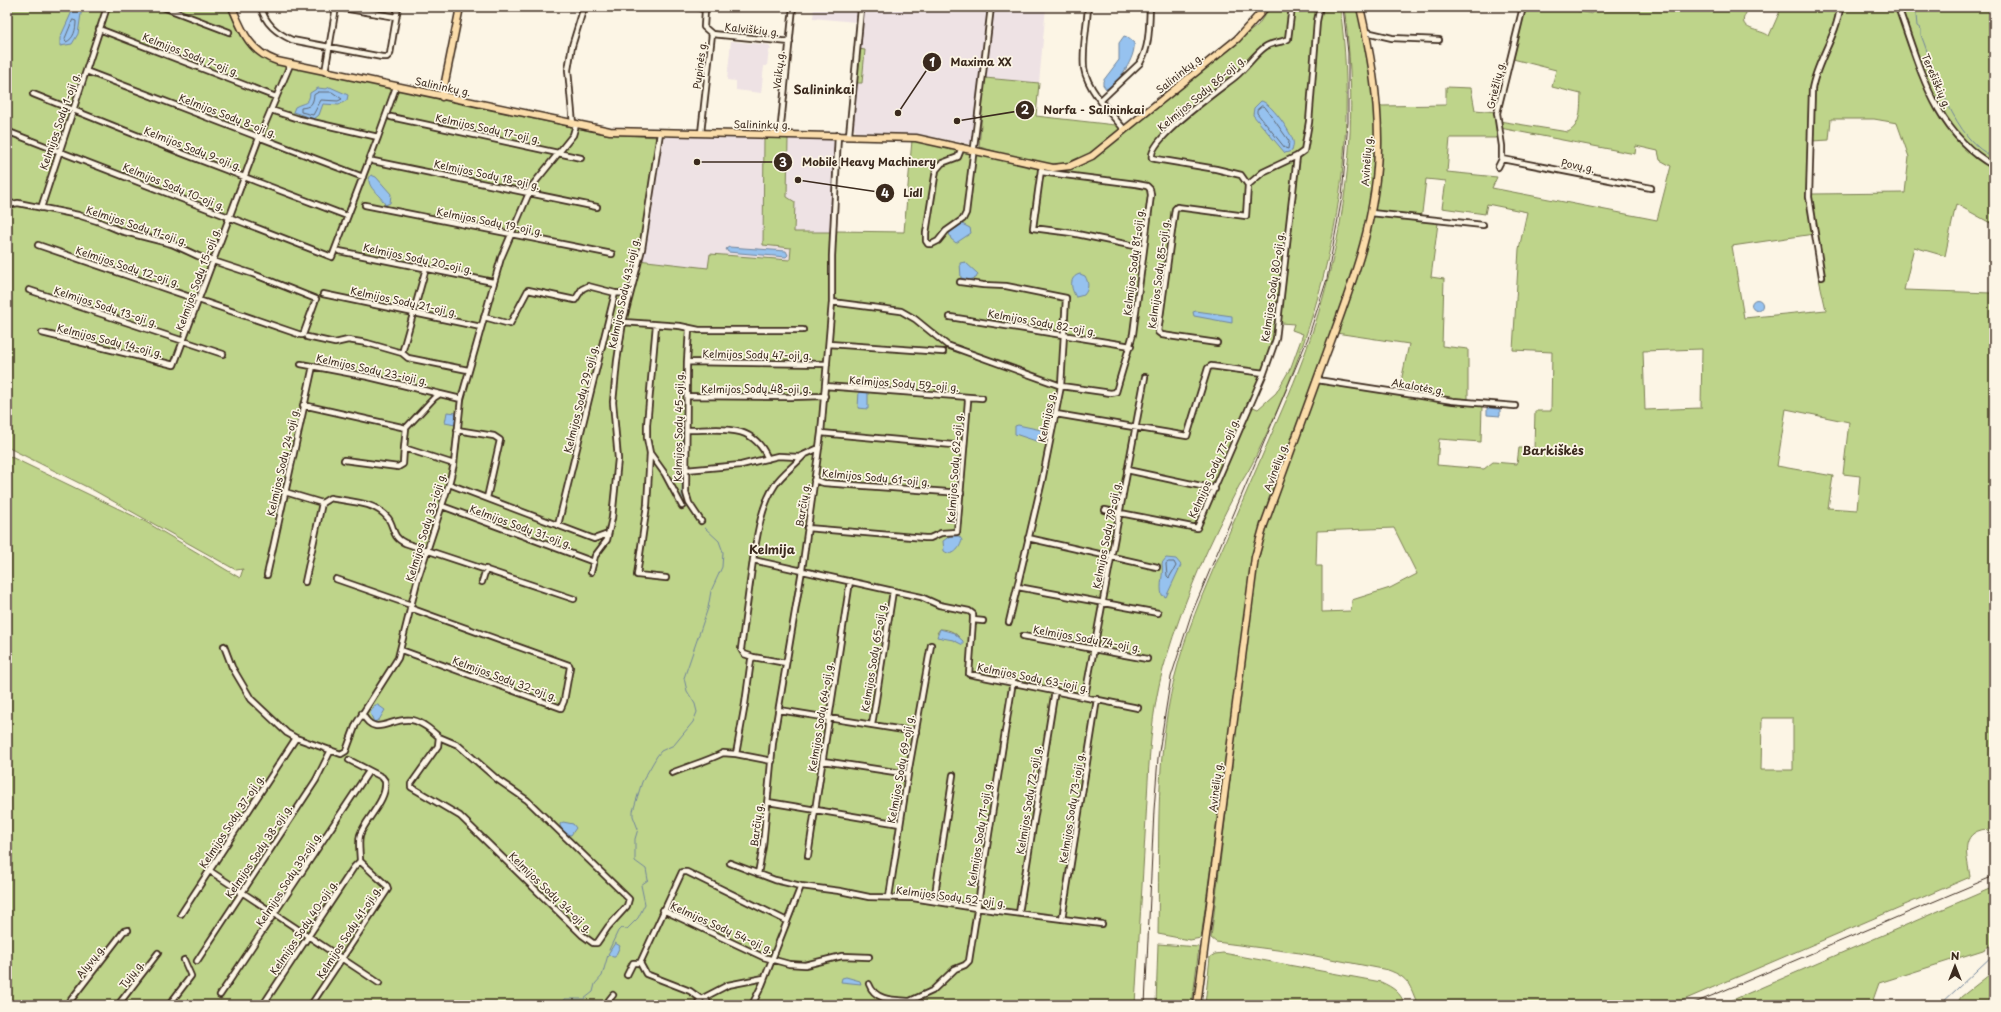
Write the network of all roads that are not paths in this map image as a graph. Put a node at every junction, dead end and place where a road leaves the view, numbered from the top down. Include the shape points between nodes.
1 (106, 7) edge
2 (163, 7) edge
3 (232, 7) edge
4 (261, 7) edge
5 (337, 7) edge
6 (398, 7) edge
7 (460, 7) edge
8 (584, 7) edge
9 (698, 7) edge
10 (793, 7) edge
11 (991, 7) edge
12 (1088, 7) edge
13 (1150, 7) edge
14 (1266, 7) edge
15 (1292, 7) edge
16 (1320, 7) edge
17 (1360, 7) edge
18 (1523, 7) edge
19 (1840, 7) edge
20 (1898, 7) edge
21 (861, 9) dead end
22 (396, 17) junction
23 (99, 28) junction
24 (229, 32) dead end
25 (1366, 32) junction
26 (712, 34) junction
27 (1439, 40) dead end
28 (790, 42) junction
29 (329, 47) junction
30 (290, 65) junction
31 (86, 70) junction
32 (324, 72) junction
33 (396, 87) junction
34 (33, 94) dead end
35 (442, 96) junction
36 (276, 97) junction
37 (1101, 100) junction
38 (73, 109) junction
39 (271, 110) junction
40 (391, 117) dead end
41 (575, 124) junction
42 (1124, 129) junction
43 (9, 132) dead end
44 (660, 133) junction
45 (700, 133) junction
46 (780, 134) junction
47 (838, 135) junction
48 (849, 135) junction
49 (378, 137) junction
50 (259, 138) junction
51 (962, 147) junction
52 (974, 149) junction
53 (58, 150) junction
54 (558, 153) junction
55 (1298, 156) junction
56 (581, 158) dead end
57 (1502, 159) junction
58 (373, 161) dead end
59 (1994, 166) edge
60 (1498, 167) dead end
61 (1041, 169) junction
62 (363, 177) junction
63 (245, 178) junction
64 (1248, 184) junction
65 (1651, 188) dead end
66 (529, 193) junction
67 (365, 204) dead end
68 (7, 205) edge
69 (597, 207) dead end
70 (41, 208) junction
71 (1371, 213) junction
72 (347, 216) junction
73 (229, 218) junction
74 (1483, 225) dead end
75 (511, 235) junction
76 (38, 245) dead end
77 (1144, 248) junction
78 (339, 251) dead end
79 (612, 254) dead end
80 (213, 261) junction
81 (426, 268) junction
82 (1822, 277) dead end
83 (493, 282) junction
84 (960, 282) dead end
85 (29, 290) dead end
86 (615, 293) junction
87 (323, 294) dead end
88 (630, 294) junction
89 (199, 299) junction
90 (832, 302) junction
91 (414, 312) junction
92 (484, 317) junction
93 (950, 317) dead end
94 (623, 322) junction
95 (656, 325) junction
96 (481, 327) junction
97 (690, 329) junction
98 (803, 330) dead end
99 (42, 333) dead end
100 (1064, 335) junction
101 (305, 336) junction
102 (183, 341) junction
103 (1217, 343) dead end
104 (829, 344) junction
105 (1130, 346) junction
106 (943, 352) dead end
107 (402, 353) junction
108 (223, 354) dead end
109 (687, 362) junction
110 (300, 364) dead end
111 (827, 364) junction
112 (174, 365) joint
113 (313, 366) junction
114 (468, 370) junction
115 (1264, 373) junction
116 (1145, 378) dead end
117 (1317, 380) junction
118 (825, 386) junction
119 (1061, 386) junction
120 (440, 394) junction
121 (687, 396) junction
122 (825, 396) junction
123 (967, 397) junction
124 (982, 398) dead end
125 (461, 399) junction
126 (303, 405) junction
127 (1515, 406) dead end
128 (1056, 414) junction
129 (406, 428) junction
130 (1135, 428) junction
131 (457, 430) junction
132 (687, 430) junction
133 (821, 433) junction
134 (964, 446) junction
135 (404, 448) junction
136 (819, 448) junction
137 (650, 453) junction
138 (803, 456) junction
139 (768, 459) junction
140 (344, 460) dead end
141 (454, 464) junction
142 (686, 470) junction
143 (1128, 470) junction
144 (814, 480) junction
145 (449, 484) junction
146 (1215, 489) junction
147 (285, 492) junction
148 (961, 492) junction
149 (487, 498) junction
150 (322, 503) junction
151 (442, 506) junction
152 (682, 506) dead end
153 (1105, 510) dead end
154 (1120, 513) junction
155 (701, 522) dead end
156 (558, 525) junction
157 (807, 528) junction
158 (608, 534) junction
159 (1028, 538) junction
160 (427, 550) junction
161 (1112, 556) junction
162 (753, 560) junction
163 (594, 562) junction
164 (1157, 567) dead end
165 (486, 569) junction
166 (802, 570) junction
167 (592, 572) dead end
168 (267, 575) dead end
169 (666, 578) dead end
170 (336, 579) dead end
171 (850, 581) junction
172 (305, 582) dead end
173 (482, 582) dead end
174 (1018, 587) junction
175 (893, 591) junction
176 (574, 599) dead end
177 (1103, 602) junction
178 (411, 606) junction
179 (1158, 613) dead end
180 (973, 620) junction
181 (983, 621) dead end
182 (1009, 622) dead end
183 (1023, 636) dead end
184 (931, 644) dead end
185 (224, 646) dead end
186 (1095, 649) junction
187 (400, 650) junction
188 (753, 657) junction
189 (1147, 659) dead end
190 (786, 663) junction
191 (1013, 681) junction
192 (1055, 690) junction
193 (1086, 696) junction
194 (1097, 699) junction
195 (1138, 708) dead end
196 (779, 710) junction
197 (362, 713) junction
198 (829, 718) junction
199 (872, 725) junction
200 (916, 732) junction
201 (439, 737) junction
202 (296, 738) junction
203 (331, 750) junction
204 (736, 754) junction
205 (349, 760) dead end
206 (772, 761) junction
207 (823, 761) junction
208 (369, 771) junction
209 (672, 773) dead end
210 (908, 774) junction
211 (953, 775) dead end
212 (768, 802) junction
213 (816, 808) junction
214 (900, 824) junction
215 (808, 856) dead end
216 (360, 861) junction
217 (730, 863) dead end
218 (210, 871) junction
219 (758, 874) junction
220 (801, 886) junction
221 (241, 892) junction
222 (889, 897) junction
223 (934, 901) junction
224 (976, 908) junction
225 (663, 910) junction
226 (1020, 913) junction
227 (181, 914) dead end
228 (275, 914) junction
229 (1062, 919) junction
230 (787, 921) junction
231 (1102, 924) dead end
232 (128, 930) dead end
233 (309, 936) junction
234 (158, 953) dead end
235 (869, 956) dead end
236 (342, 958) junction
237 (184, 960) dead end
238 (771, 960) junction
239 (197, 961) dead end
240 (640, 963) junction
241 (627, 975) dead end
242 (764, 978) junction
243 (379, 983) dead end
244 (869, 984) dead end
245 (613, 994) dead end
246 (220, 995) dead end
247 (704, 998) junction
248 (909, 1003) edge
249 (67, 1005) edge
250 (118, 1005) edge
251 (169, 1005) edge
252 (263, 1005) edge
253 (311, 1005) edge
254 (605, 1005) edge
255 (696, 1005) edge
256 (709, 1005) edge
257 (752, 1005) edge
258 (1197, 1005) edge

1 - 23 street, Kelmijos Sodų 1-oji g.
2 - 24 street
3 - 30 main road, Salininkų g. via 245,37 254,49 265,57
4 - 29 street via 269,24 282,36
5 - 22 street
5 - 29 street
6 - 22 street
7 - 35 main road
8 - 41 street via 572,46 568,70
9 - 26 street, Pupinės g. via 705,10 704,27
10 - 28 street, Vaikų g.
11 - 52 street
12 - 37 street via 1084,69
13 - 37 street via 1144,56 1140,63
14 - 42 main road, Salininkų g. via 1237,39
15 - 64 street, Kelmijos Sodų 86-oji g. via 1288,39 1264,47 1244,69 1189,112 1160,139 1152,151 1151,156 1156,159 1240,175
16 - 55 street via 1305,146
17 - 25 main road, Avinėlių g.
18 - 57 street, Griežlių g. via 1497,113
19 - 82 street via 1812,89 1809,197
20 - 59 street, Terešiškių g. via 1929,90 1942,116 1953,134 1969,150
21 - 48 street
22 - 29 street via 390,54 387,57
23 - 31 street, Kelmijos Sodų 1-oji g.
23 - 36 street, Kelmijos Sodų 7-oji g.
25 - 27 street via 1392,38
25 - 71 main road, Avinėlių g. via 1376,88 1378,139 1377,174
26 - 28 street, Kalviškių g.
26 - 45 street, Pupinės g.
28 - 46 street, Vaikų g.
29 - 32 street
30 - 32 main road, Salininkų g.
30 - 36 street, Kelmijos Sodų 15-oji g.
31 - 38 street, Kelmijos Sodų 1-oji g.
31 - 50 street, Kelmijos Sodų 8-oji g.
32 - 33 main road, Salininkų g.
33 - 35 main road, Salininkų g.
33 - 49 street
34 - 38 street, Kelmijos Sodų 9-oji g.
35 - 41 main road, Salininkų g.
36 - 39 street, Kelmijos Sodų 15-oji g.
37 - 42 street
38 - 53 street, Kelmijos Sodų 1-oji g.
38 - 63 street, Kelmijos Sodų 9-oji g.
39 - 49 street
39 - 50 street, Kelmijos Sodų 15-oji g.
40 - 54 street, Kelmijos Sodų 17-oji g.
41 - 44 main road, Salininkų g. via 617,131
41 - 54 street, Kelmijos Sodų 33-ioji g. via 573,135
42 - 61 main road, Salininkų g. via 1092,156 1080,162 1062,168
43 - 53 street, Kelmijos Sodų 10-oji g.
44 - 45 main road, Salininkų g.
44 - 88 street, Kelmijos Sodų 43-ioji g. via 642,249
45 - 46 main road, Salininkų g.
46 - 47 main road, Salininkų g.
47 - 48 main road, Salininkų g.
47 - 90 street, Barčių g.
48 - 51 main road, Salininkų g. via 916,138
49 - 62 street
50 - 62 street, Kelmijos Sodų 8-oji g.
50 - 63 street, Kelmijos Sodų 15-oji g.
51 - 52 main road, Salininkų g.
51 - 52 street via 958,157 942,163 936,170 926,239 928,244 935,243 964,218
52 - 61 main road, Salininkų g.
53 - 70 street, Kelmijos Sodų 1-oji g.
53 - 73 street, Kelmijos Sodų 10-oji g.
54 - 56 street, Kelmijos Sodų 17-oji g.
54 - 66 street, Kelmijos Sodų 33-ioji g. via 535,181
55 - 64 street via 1263,172
55 - 115 street, Kelmijos Sodų 80-oji g. via 1276,339
57 - 60 street, Griežlių g.
57 - 65 street, Povų g.
58 - 66 street, Kelmijos Sodų 18-oji g.
61 - 77 street, Kelmijos Sodų 81-oji g. via 1149,187 1151,195
61 - 77 street via 1033,228
62 - 72 street
63 - 72 street, Kelmijos Sodų 9-oji g.
63 - 73 street, Kelmijos Sodų 15-oji g.
64 - 103 street, Kelmijos Sodų 85-oji g. via 1246,216 1177,207 1175,209 1158,332
66 - 69 street, Kelmijos Sodų 18-oji g.
66 - 75 street, Kelmijos Sodų 33-ioji g.
67 - 75 street, Kelmijos Sodų 19-oji g.
68 - 70 street via 18,203
70 - 80 street, Kelmijos Sodų 11-oji g. via 78,215 121,231 160,240
71 - 74 street
71 - 117 main road, Avinėlių g. via 1359,263
72 - 73 street, Kelmijos Sodų 10-oji g. via 332,257
73 - 80 street, Kelmijos Sodų 15-oji g.
75 - 79 street, Kelmijos Sodų 19-oji g.
75 - 83 street, Kelmijos Sodų 33-ioji g.
76 - 89 street, Kelmijos Sodų 12-oji g.
77 - 105 street, Kelmijos Sodų 81-oji g.
78 - 81 street, Kelmijos Sodų 20-oji g.
80 - 89 street, Kelmijos Sodų 15-oji g.
80 - 101 street, Kelmijos Sodų 11-oji g. via 316,299
81 - 83 street, Kelmijos Sodų 20-oji g.
81 - 91 street
83 - 92 street, Kelmijos Sodų 33-ioji g.
84 - 100 street via 1006,286 1063,296 1067,301
85 - 102 street, Kelmijos Sodų 13-oji g.
86 - 88 street
86 - 92 street via 588,286 582,289 575,300 528,290 510,324
86 - 156 street, Kelmijos Sodų 29-oji g.
87 - 91 street, Kelmijos Sodų 21-oji g.
88 - 94 street, Kelmijos Sodų 43-ioji g.
89 - 101 street, Kelmijos Sodų 12-oji g.
89 - 102 street, Kelmijos Sodų 15-oji g.
90 - 104 street, Barčių g.
90 - 119 street, Kelmijos g. via 901,311 947,345
91 - 96 street, Kelmijos Sodų 21-oji g.
91 - 107 street
92 - 96 street, Kelmijos Sodų 33-ioji g.
93 - 100 street, Kelmijos Sodų 82-oji g.
94 - 95 street
94 - 158 street, Kelmijos Sodų 43-ioji g. via 613,402 618,459 616,494
95 - 97 street
95 - 137 street via 647,425
96 - 114 street, Kelmijos Sodų 33-ioji g.
97 - 98 street
97 - 109 street, Kelmijos Sodų 45-oji g.
99 - 112 street, Kelmijos Sodų 14-oji g.
100 - 105 street, Kelmijos Sodų 82-oji g.
100 - 119 street
101 - 107 street, Kelmijos Sodų 12-oji g. via 335,343 348,340 367,343
102 - 108 street, Kelmijos Sodų 13-oji g.
102 - 112 street, Kelmijos Sodų 15-oji g.
104 - 106 street
104 - 111 street, Barčių g.
105 - 119 street, Kelmijos Sodų 81-oji g. via 1116,392
107 - 114 street, Kelmijos Sodų 12-oji g. via 408,358
109 - 111 street, Kelmijos Sodų 47-oji g.
109 - 121 street, Kelmijos Sodų 45-oji g.
110 - 113 street, Kelmijos Sodų 23-ioji g.
111 - 118 street, Barčių g.
113 - 120 street, Kelmijos Sodų 23-ioji g.
113 - 126 street
114 - 125 street, Kelmijos Sodų 33-ioji g.
115 - 130 street via 1211,366 1208,368 1187,436
115 - 146 street, Kelmijos Sodų 77-oji g.
116 - 130 street, Kelmijos Sodų 79-oji g.
117 - 127 street, Akalotės g. via 1453,401
117 - 258 main road, Avinėlių g. via 1264,525 1255,557
118 - 122 street, Barčių g.
118 - 123 street, Kelmijos Sodų 59-oji g.
119 - 128 street, Kelmijos g.
120 - 125 street
120 - 129 street
121 - 122 street, Kelmijos Sodų 48-oji g.
121 - 132 street, Kelmijos Sodų 45-oji g.
122 - 133 street, Barčių g.
123 - 124 street, Kelmijos Sodų 59-oji g.
123 - 134 street, Kelmijos Sodų 62-oji g.
125 - 131 street, Kelmijos Sodų 33-ioji g.
126 - 129 street, Kelmijos Sodų 24-oji g.
126 - 147 street, Kelmijos Sodų 24-oji g.
128 - 130 street
128 - 159 street, Kelmijos g.
129 - 135 street
130 - 143 street, Kelmijos Sodų 79-oji g.
131 - 141 street, Kelmijos Sodų 33-ioji g.
131 - 149 street via 494,436 501,442
132 - 139 street via 731,430 749,435 761,444
132 - 142 street, Kelmijos Sodų 45-oji g.
133 - 134 street
133 - 136 street, Barčių g.
134 - 148 street, Kelmijos Sodų 62-oji g.
135 - 140 street via 403,464 398,467
135 - 141 street
136 - 138 street
136 - 144 street, Barčių g.
137 - 152 street
137 - 169 street via 647,505 636,575
138 - 139 street via 778,456
138 - 162 street via 772,491 758,532
139 - 142 street via 741,465
141 - 145 street, Kelmijos Sodų 33-ioji g.
142 - 155 street, Kelmijos Sodų 45-oji g. via 687,500
143 - 146 street
143 - 154 street, Kelmijos Sodų 79-oji g.
144 - 148 street, Kelmijos Sodų 61-oji g. via 824,483
144 - 157 street, Barčių g.
145 - 149 street
145 - 151 street, Kelmijos Sodų 33-ioji g.
146 - 154 street, Kelmijos Sodų 77-oji g. via 1196,528
147 - 150 street
147 - 168 street, Kelmijos Sodų 24-oji g.
148 - 157 street, Kelmijos Sodų 62-oji g. via 958,530 955,533 942,533 925,538
149 - 156 street
150 - 160 street via 330,498 376,507 388,518 399,539
150 - 172 street
151 - 160 street, Kelmijos Sodų 33-ioji g.
151 - 163 street, Kelmijos Sodų 31-oji g.
153 - 154 street, Kelmijos Sodų 77-oji g.
154 - 161 street, Kelmijos Sodų 79-oji g.
156 - 158 street via 594,539
157 - 166 street, Barčių g.
158 - 163 street, Kelmijos Sodų 43-ioji g.
159 - 161 street
159 - 174 street, Kelmijos g.
160 - 165 street
160 - 178 street, Kelmijos Sodų 33-ioji g.
161 - 164 street
161 - 177 street, Kelmijos Sodų 79-oji g.
162 - 166 street
162 - 188 street via 741,649 744,654
163 - 167 street, Kelmijos Sodų 43-ioji g.
165 - 173 street
165 - 176 street
166 - 171 street
166 - 190 street, Barčių g.
170 - 178 street
171 - 175 street
171 - 198 street, Kelmijos Sodų 64-oji g.
174 - 177 street
174 - 182 street, Kelmijos g.
175 - 180 street via 969,611
175 - 199 street, Kelmijos Sodų 65-oji g.
177 - 179 street
177 - 186 street, Kelmijos Sodų 79-oji g.
178 - 187 street, Kelmijos Sodų 33-ioji g.
178 - 187 street, Kelmijos Sodų 32-oji g. via 568,665 570,667 564,701 561,708
180 - 181 street
180 - 191 street, Kelmijos Sodų 63-ioji g. via 969,674
183 - 186 street, Kelmijos Sodų 74-oji g.
184 - 200 street, Kelmijos Sodų 69-oji g.
185 - 202 street via 229,662 251,699
186 - 189 street, Kelmijos Sodų 74-oji g.
186 - 193 street, Kelmijos Sodų 79-oji g.
187 - 197 street, Kelmijos Sodų 33-ioji g. via 396,665
188 - 190 street
188 - 204 street
190 - 196 street, Barčių g.
191 - 192 street, Kelmijos Sodų 63-ioji g.
191 - 224 street, Kelmijos Sodų 71-oji g.
192 - 193 street, Kelmijos Sodų 63-ioji g.
192 - 226 street, Kelmijos Sodų 72-oji g.
193 - 194 street, Kelmijos Sodų 63-ioji g.
194 - 195 street, Kelmijos Sodų 63-ioji g.
194 - 229 street, Kelmijos Sodų 73-ioji g.
196 - 198 street
196 - 206 street, Barčių g.
197 - 201 street, Kelmijos Sodų 34-oji g. via 372,726 412,720
197 - 203 street, Kelmijos Sodų 33-ioji g. via 344,753
198 - 199 street
198 - 207 street, Kelmijos Sodų 64-oji g.
199 - 200 street
200 - 210 street, Kelmijos Sodų 69-oji g.
201 - 201 street, Kelmijos Sodų 34-oji g. via 458,745 498,780 527,800 627,897 627,906 597,943 582,935 460,816 412,787 438,746
202 - 203 street
202 - 218 street, Kelmijos Sodų 37-oji g.
203 - 221 street, Kelmijos Sodų 38-oji g. via 316,780
204 - 206 street
204 - 209 street via 724,753 717,758
205 - 208 street
206 - 212 street, Barčių g.
207 - 210 street
207 - 213 street, Kelmijos Sodų 64-oji g.
208 - 216 street via 383,779 385,786 360,837
208 - 228 street, Kelmijos Sodų 39-oji g.
210 - 214 street, Kelmijos Sodų 69-oji g.
211 - 223 street
212 - 213 street
212 - 219 street, Barčių g.
213 - 214 street
213 - 215 street, Kelmijos Sodų 64-oji g.
214 - 222 street, Kelmijos Sodų 69-oji g.
216 - 233 street, Kelmijos Sodų 40-oji g.
216 - 236 street, Kelmijos Sodų 41-oji g. via 388,889
217 - 219 street, Kelmijos Sodų 52-oji g.
218 - 221 street
218 - 227 street, Kelmijos Sodų 37-oji g.
219 - 220 street, Kelmijos Sodų 52-oji g.
220 - 222 street, Kelmijos Sodų 52-oji g. via 869,897
220 - 230 street
221 - 228 street
221 - 239 street, Kelmijos Sodų 38-oji g.
222 - 223 street, Kelmijos Sodų 52-oji g.
223 - 224 street, Kelmijos Sodų 52-oji g.
224 - 226 street, Kelmijos Sodų 52-oji g.
224 - 248 street, Kelmijos Sodų 71-oji g. via 968,962 955,969 932,991
225 - 230 street via 681,873 685,871
225 - 238 street, Kelmijos Sodų 54-oji g.
225 - 240 street
226 - 229 street, Kelmijos Sodų 52-oji g.
228 - 233 street
228 - 246 street, Kelmijos Sodų 39-oji g.
229 - 231 street, Kelmijos Sodų 52-oji g.
230 - 238 street
232 - 249 street, Alyvų g. via 124,931
233 - 236 street
233 - 252 street, Kelmijos Sodų 40-oji g.
234 - 250 street, Tujų g.
235 - 238 street, Kelmijos Sodų 54-oji g. via 842,956 805,965
236 - 243 street
236 - 253 street, Kelmijos Sodų 41-oji g.
237 - 251 street via 191,976
238 - 242 street
240 - 241 street via 633,963
240 - 247 street via 646,974
242 - 247 street via 728,985
242 - 257 street
244 - 248 street via 872,992 888,1000
245 - 254 street
247 - 255 street
247 - 256 street

